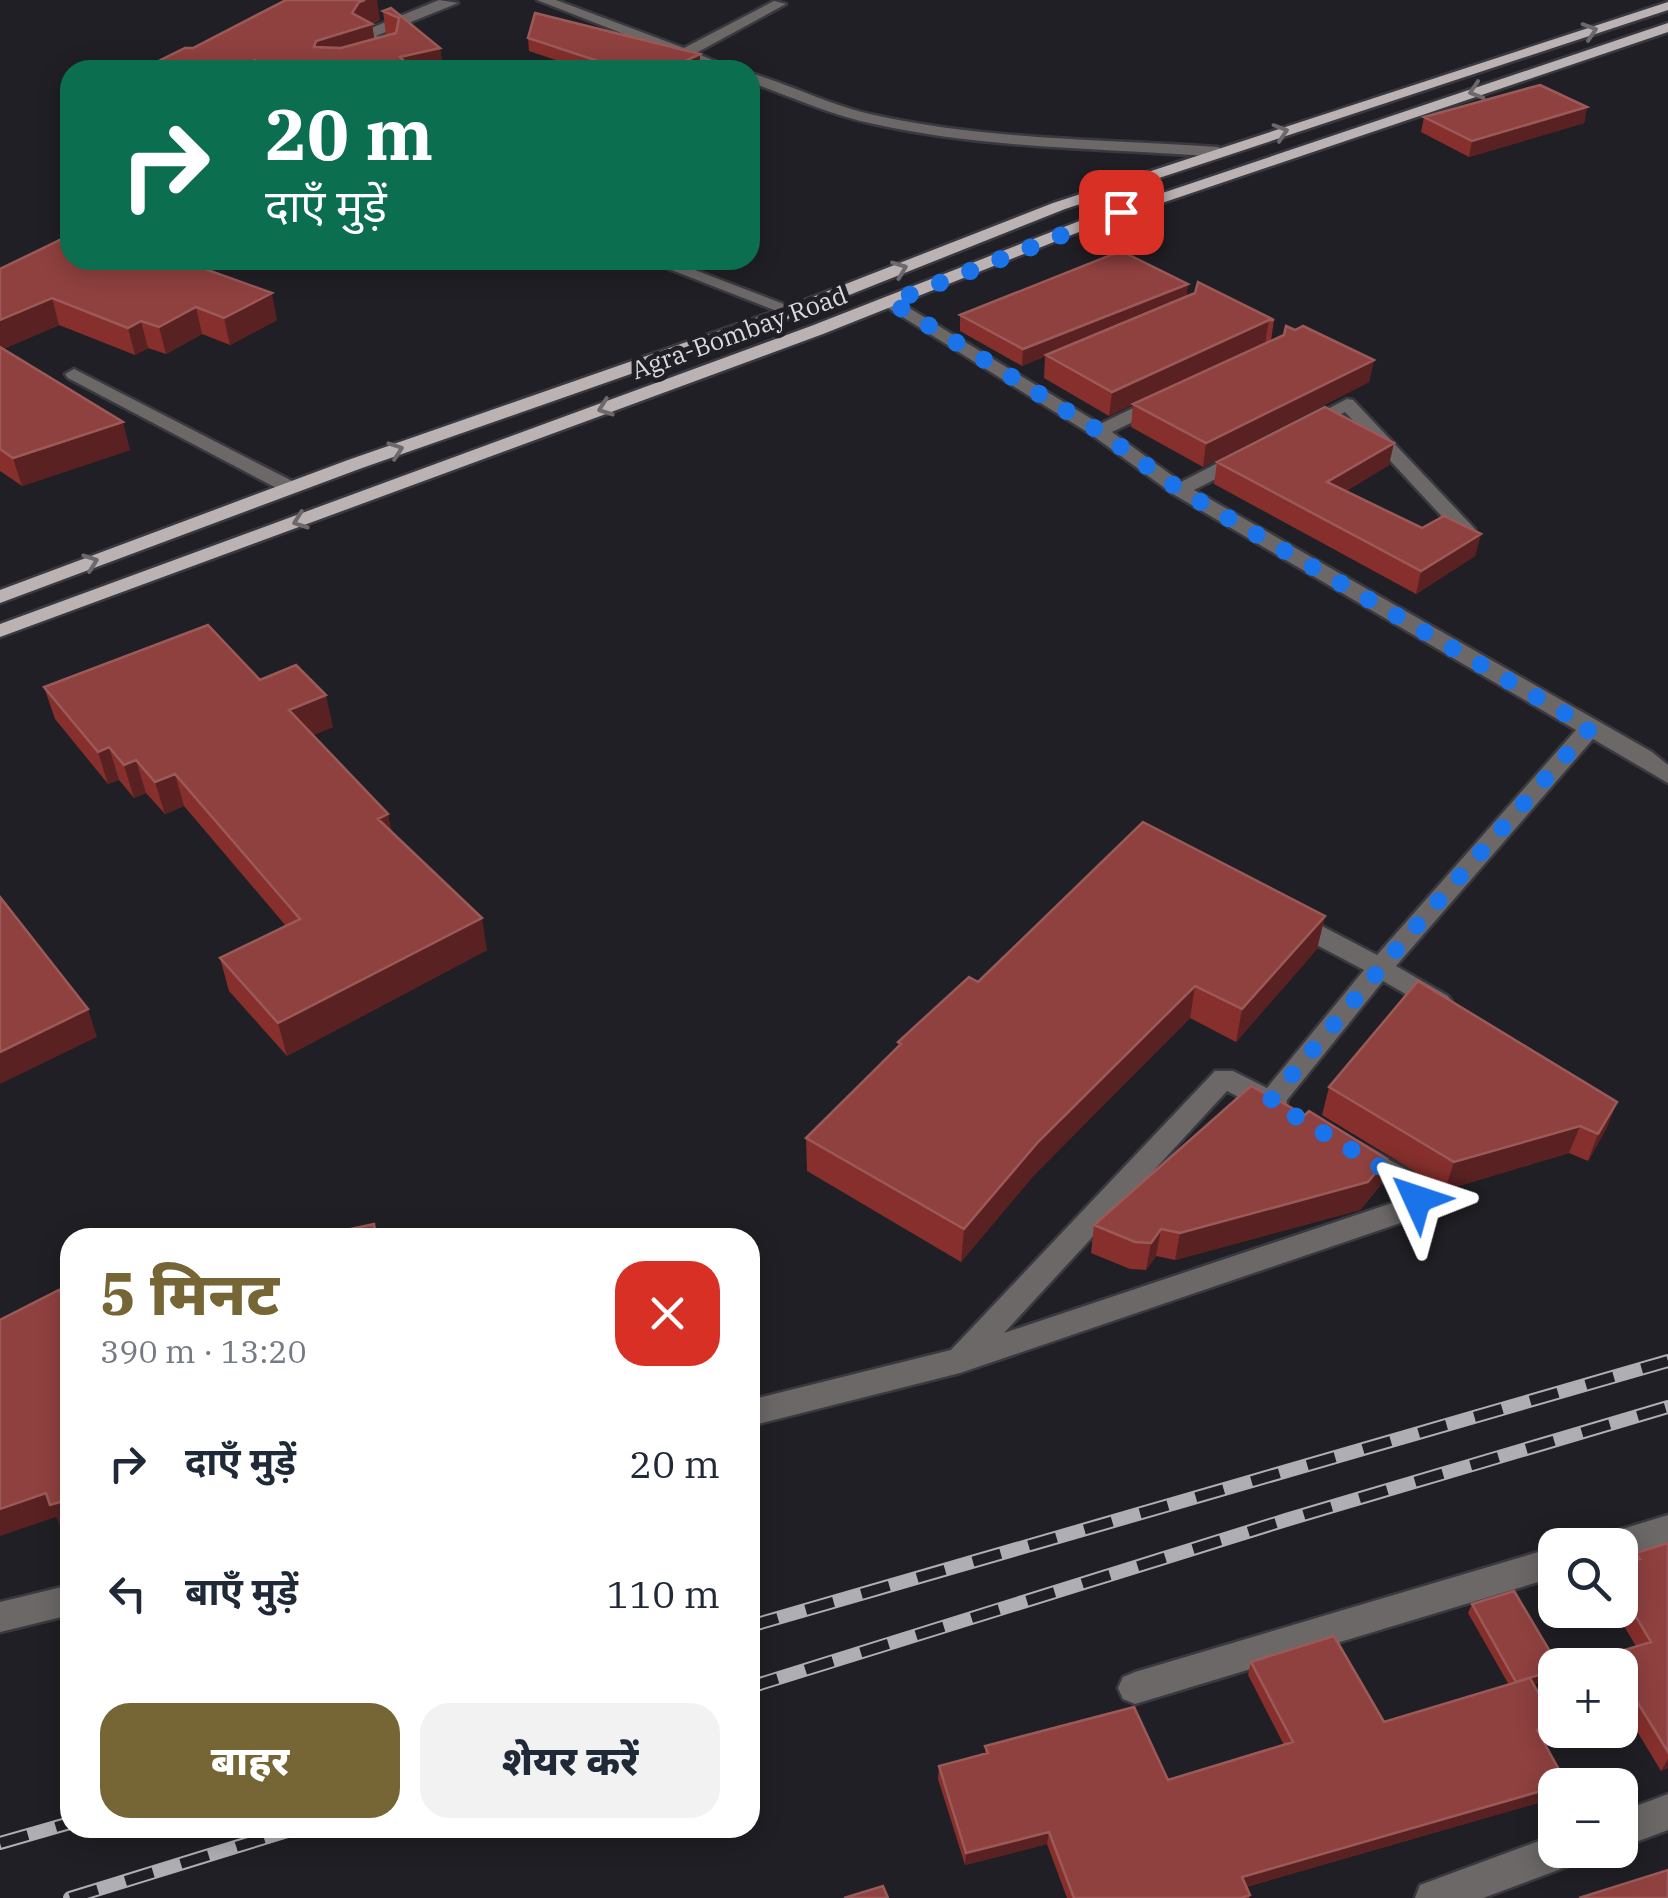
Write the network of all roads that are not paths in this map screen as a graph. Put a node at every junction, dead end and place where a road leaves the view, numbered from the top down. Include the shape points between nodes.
1 (447, 0) edge
2 (544, 0) edge
3 (780, 4) dead end
4 (1668, 6) edge
5 (1668, 27) edge
6 (683, 54) junction
7 (372, 59) edge
8 (700, 60) edge
9 (760, 81) edge
10 (1218, 152) junction
11 (1180, 165) junction
12 (1212, 180) junction
13 (682, 270) edge
14 (891, 302) junction
15 (794, 310) junction
16 (74, 374) dead end
17 (1186, 390) edge
18 (1099, 431) junction
19 (291, 488) junction
20 (1180, 490) junction
21 (1468, 533) edge
22 (0, 596) edge
23 (0, 632) edge
24 (1590, 728) junction
25 (1668, 776) edge
26 (1276, 912) edge
27 (1380, 968) junction
28 (1462, 1015) edge
29 (1270, 1101) junction
30 (1302, 1120) edge
31 (1334, 1139) edge
32 (960, 1360) junction
33 (760, 1410) edge
34 (1668, 1529) edge
35 (1638, 1538) edge
36 (1538, 1567) edge
37 (60, 1602) edge
38 (0, 1617) edge
39 (1134, 1688) dead end
40 (1668, 1812) edge
41 (1638, 1823) edge
42 (1538, 1860) edge
43 (1434, 1898) edge

1 - 7 street via 369,34 394,48
2 - 6 street
3 - 6 street
10 -> 4 main road, Agra-Bombay Road
5 -> 12 main road, Agra-Bombay Road
6 - 8 street
9 - 10 street via 869,119 927,130 1052,145
10 - 11 main road, Agra-Bombay Road
11 - 12 main road
15 -> 11 main road, Agra-Bombay Road
12 - 14 main road, Agra-Bombay Road
13 - 15 street
14 - 18 street via 1023,375
14 -> 23 main road, Agra-Bombay Road
19 -> 15 main road, Agra-Bombay Road
16 - 19 street
17 - 18 street
18 - 20 street
22 -> 19 main road, Agra-Bombay Road
20 - 21 street via 1347,404
20 - 24 street
24 - 25 street
24 - 27 street
26 - 27 street
27 - 28 street
27 - 29 street
29 - 30 street
29 - 32 street via 1224,1078
31 - 32 street via 1414,1187 1417,1199 1408,1210
32 - 33 street
34 - 35 street
36 - 39 street
37 - 38 street
40 - 41 street
42 - 43 street

